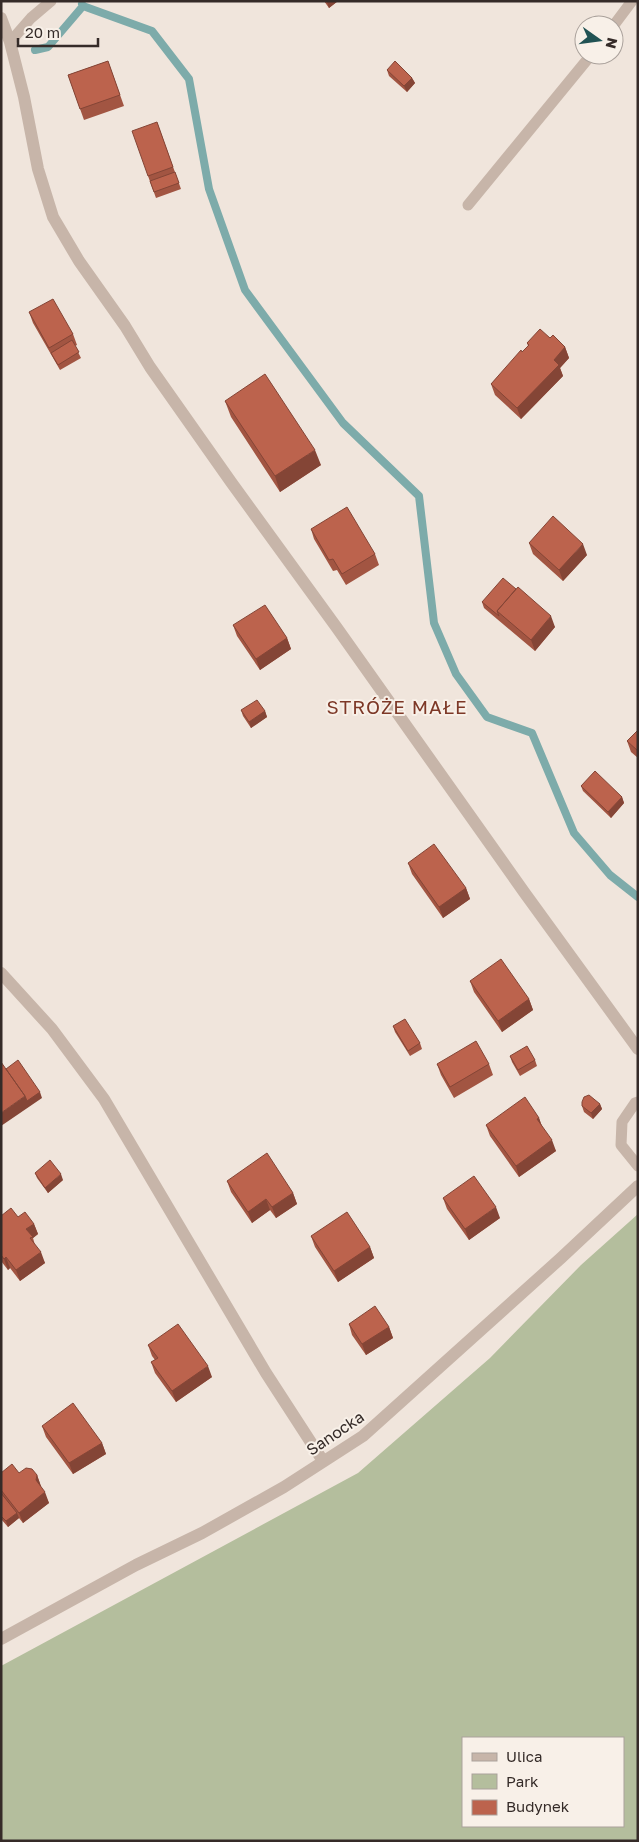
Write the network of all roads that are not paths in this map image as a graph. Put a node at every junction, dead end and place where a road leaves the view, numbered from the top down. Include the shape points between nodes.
1 (51, 1) edge
2 (632, 1) edge
3 (622, 15) edge
4 (1, 18) edge
5 (10, 42) junction
6 (582, 65) edge
7 (468, 206) dead end
8 (1, 973) edge
9 (638, 1049) edge
10 (638, 1102) edge
11 (638, 1166) edge
12 (638, 1186) edge
13 (323, 1461) junction
14 (1, 1639) edge

1 - 5 lane via 30,18
2 - 3 lane
4 - 5 street
5 - 9 street via 38,169 53,217 79,262 231,482
6 - 7 lane
8 - 13 street via 52,1029 104,1099 266,1373
10 - 11 lane via 622,1122 621,1145
12 - 13 street, Sanocka via 370,1430
13 - 14 street, Sanocka via 202,1533

